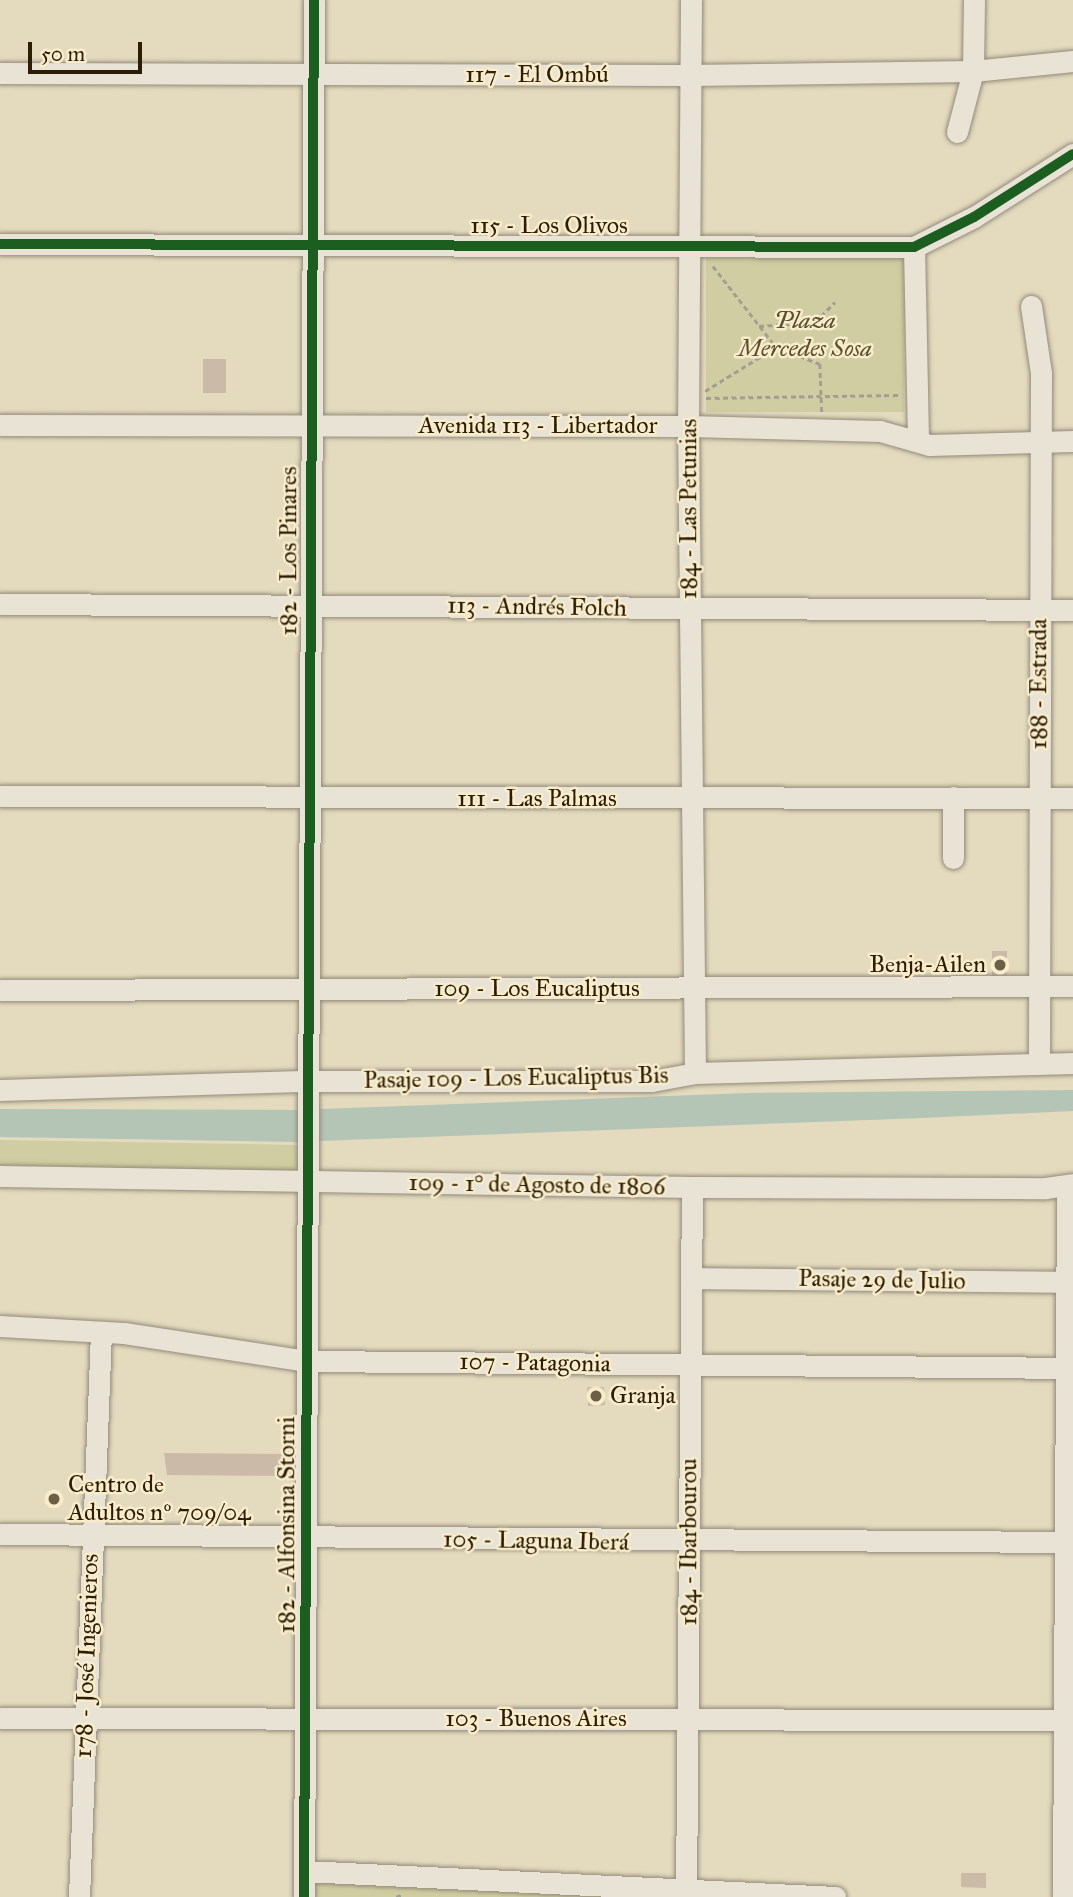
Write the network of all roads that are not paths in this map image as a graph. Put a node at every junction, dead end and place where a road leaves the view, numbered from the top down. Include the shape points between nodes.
1 (314, 0) edge
2 (691, 0) edge
3 (974, 0) edge
4 (1073, 61) edge
5 (973, 71) junction
6 (0, 73) edge
7 (315, 74) junction
8 (690, 75) junction
9 (957, 132) dead end
10 (1073, 155) edge
11 (0, 243) edge
12 (313, 247) junction
13 (692, 247) junction
14 (914, 247) junction
15 (1031, 306) dead end
16 (0, 425) edge
17 (688, 426) junction
18 (310, 427) junction
19 (918, 441) junction
20 (1073, 441) edge
21 (1041, 443) junction
22 (0, 604) edge
23 (310, 604) junction
24 (689, 609) junction
25 (1039, 610) junction
26 (1073, 610) edge
27 (0, 796) edge
28 (310, 797) junction
29 (953, 797) junction
30 (1039, 798) junction
31 (1073, 798) edge
32 (691, 800) junction
33 (953, 858) dead end
34 (1040, 986) junction
35 (1073, 986) edge
36 (692, 988) junction
37 (0, 990) edge
38 (309, 990) junction
39 (1039, 1063) junction
40 (1073, 1063) edge
41 (695, 1073) junction
42 (310, 1081) junction
43 (0, 1090) edge
44 (310, 1153) joint
45 (0, 1176) edge
46 (308, 1183) junction
47 (1070, 1185) edge
48 (692, 1187) junction
49 (691, 1278) junction
50 (1071, 1282) edge
51 (0, 1326) edge
52 (101, 1332) junction
53 (308, 1361) junction
54 (689, 1365) junction
55 (1070, 1368) edge
56 (0, 1534) edge
57 (90, 1536) junction
58 (308, 1539) junction
59 (1068, 1542) edge
60 (688, 1543) junction
61 (86, 1716) junction
62 (0, 1718) edge
63 (308, 1718) junction
64 (688, 1719) junction
65 (1068, 1720) edge
66 (304, 1871) junction
67 (686, 1894) edge
68 (79, 1897) edge
69 (304, 1897) edge
70 (835, 1897) edge
71 (1063, 1897) edge

1 - 7 street, 182 - Los Pinares
2 - 8 street, 184 - Las Petunias
3 - 5 street
4 - 5 street, 117 - El Ombú
5 - 8 street, 117 - El Ombú
5 - 9 street
6 - 7 street, 117 - El Ombú
7 - 8 street, 117 - El Ombú
7 - 12 street, 182 - Los Pinares
8 - 13 street, 184 - Las Petunias
10 - 14 street, 115 - Los Olivos via 974,217
11 - 12 street, 115 - Los Olivos
12 - 13 street, 115 - Los Olivos
12 - 18 street, 182 - Los Pinares
13 - 14 street, 115 - Los Olivos
13 - 17 street, 184 - Las Petunias
14 - 19 street
15 - 21 street, 188 - Estrada via 1041,373
16 - 18 street, Avenida 113 - Libertador
17 - 18 street, Avenida 113 - Libertador
17 - 19 street, Avenida 113 - Libertador via 895,432
17 - 24 street, 184 - Las Petunias
18 - 23 street, 182 - Los Pinares
19 - 21 street, Avenida 113 - Libertador
20 - 21 street, Avenida 113 - Libertador
21 - 25 street, 188 - Estrada
22 - 23 street, 113 - Andrés Folch
23 - 24 street, 113 - Andrés Folch
23 - 28 street, 182 - Los Pinares
24 - 25 street, 113 - Andrés Folch
24 - 32 street, 184 - Las Petunias
25 - 26 street, 113 - Andrés Folch
25 - 30 street, 188 - Estrada
27 - 28 street, 111 - Las Palmas
28 - 32 street, 111 - Las Palmas
28 - 38 street, 182 - Los Pinares
29 - 30 street, 111 - Las Palmas
29 - 32 street, 111 - Las Palmas
29 - 33 street
30 - 31 street, 111 - Las Palmas
30 - 34 street, 188 - Estrada
32 - 36 street, 184 - Las Petunias
34 - 35 street, 109 - Los Eucaliptus
34 - 36 street, 109 - Los Eucaliptus
34 - 39 street, 188 - Estrada
36 - 38 street, 109 - Los Eucaliptus
36 - 41 street, 184 - Las Petunias
37 - 38 street, 109 - Los Eucaliptus
38 - 42 street, 182 - Los Pinares
39 - 40 street, Pasaje 109 - Los Eucaliptus Bis
39 - 41 street, Pasaje 109 - Los Eucaliptus Bis
41 - 42 street, Pasaje 109 - Los Eucaliptus Bis via 652,1081
42 - 43 street, Pasaje 109 - Los Eucaliptus Bis
42 - 44 street, 182 - Los Pinares
44 - 46 street, 182 - Alfonsina Storni
45 - 46 street, 109 - 1° de Agosto de 1806
46 - 48 street, 109 - 1° de Agosto de 1806
46 - 53 street, 182 - Alfonsina Storni
47 - 48 street, 109 - 1° de Agosto de 1806
47 - 50 street
48 - 49 street, 184 - Ibarbourou
49 - 50 street, Pasaje 29 de Julio
49 - 54 street, 184 - Ibarbourou
50 - 55 street
51 - 52 street, 107 - Patagonia
52 - 53 street, 107 - Patagonia
52 - 57 street, 178 - José Ingenieros
53 - 54 street, 107 - Patagonia
53 - 58 street, 182 - Alfonsina Storni
54 - 55 street, 107 - Patagonia
54 - 60 street, 184 - Ibarbourou
55 - 59 street
56 - 57 street, 105 - Laguna Iberá
57 - 58 street, 105 - Laguna Iberá
57 - 61 street, 178 - José Ingenieros
58 - 60 street, 105 - Laguna Iberá
58 - 63 street, 182 - Alfonsina Storni
59 - 60 street, 105 - Laguna Iberá
59 - 65 street
60 - 64 street, 184 - Ibarbourou
61 - 62 street, 103 - Buenos Aires
61 - 63 street, 103 - Buenos Aires
61 - 68 street, 178 - José Ingenieros
63 - 64 street, 103 - Buenos Aires
63 - 66 street, 182 - Alfonsina Storni
64 - 65 street, 103 - Buenos Aires
64 - 67 street, 184 - Ibarbourou
65 - 71 street
66 - 67 street
66 - 69 street, 182 - Alfonsina Storni
67 - 70 street

